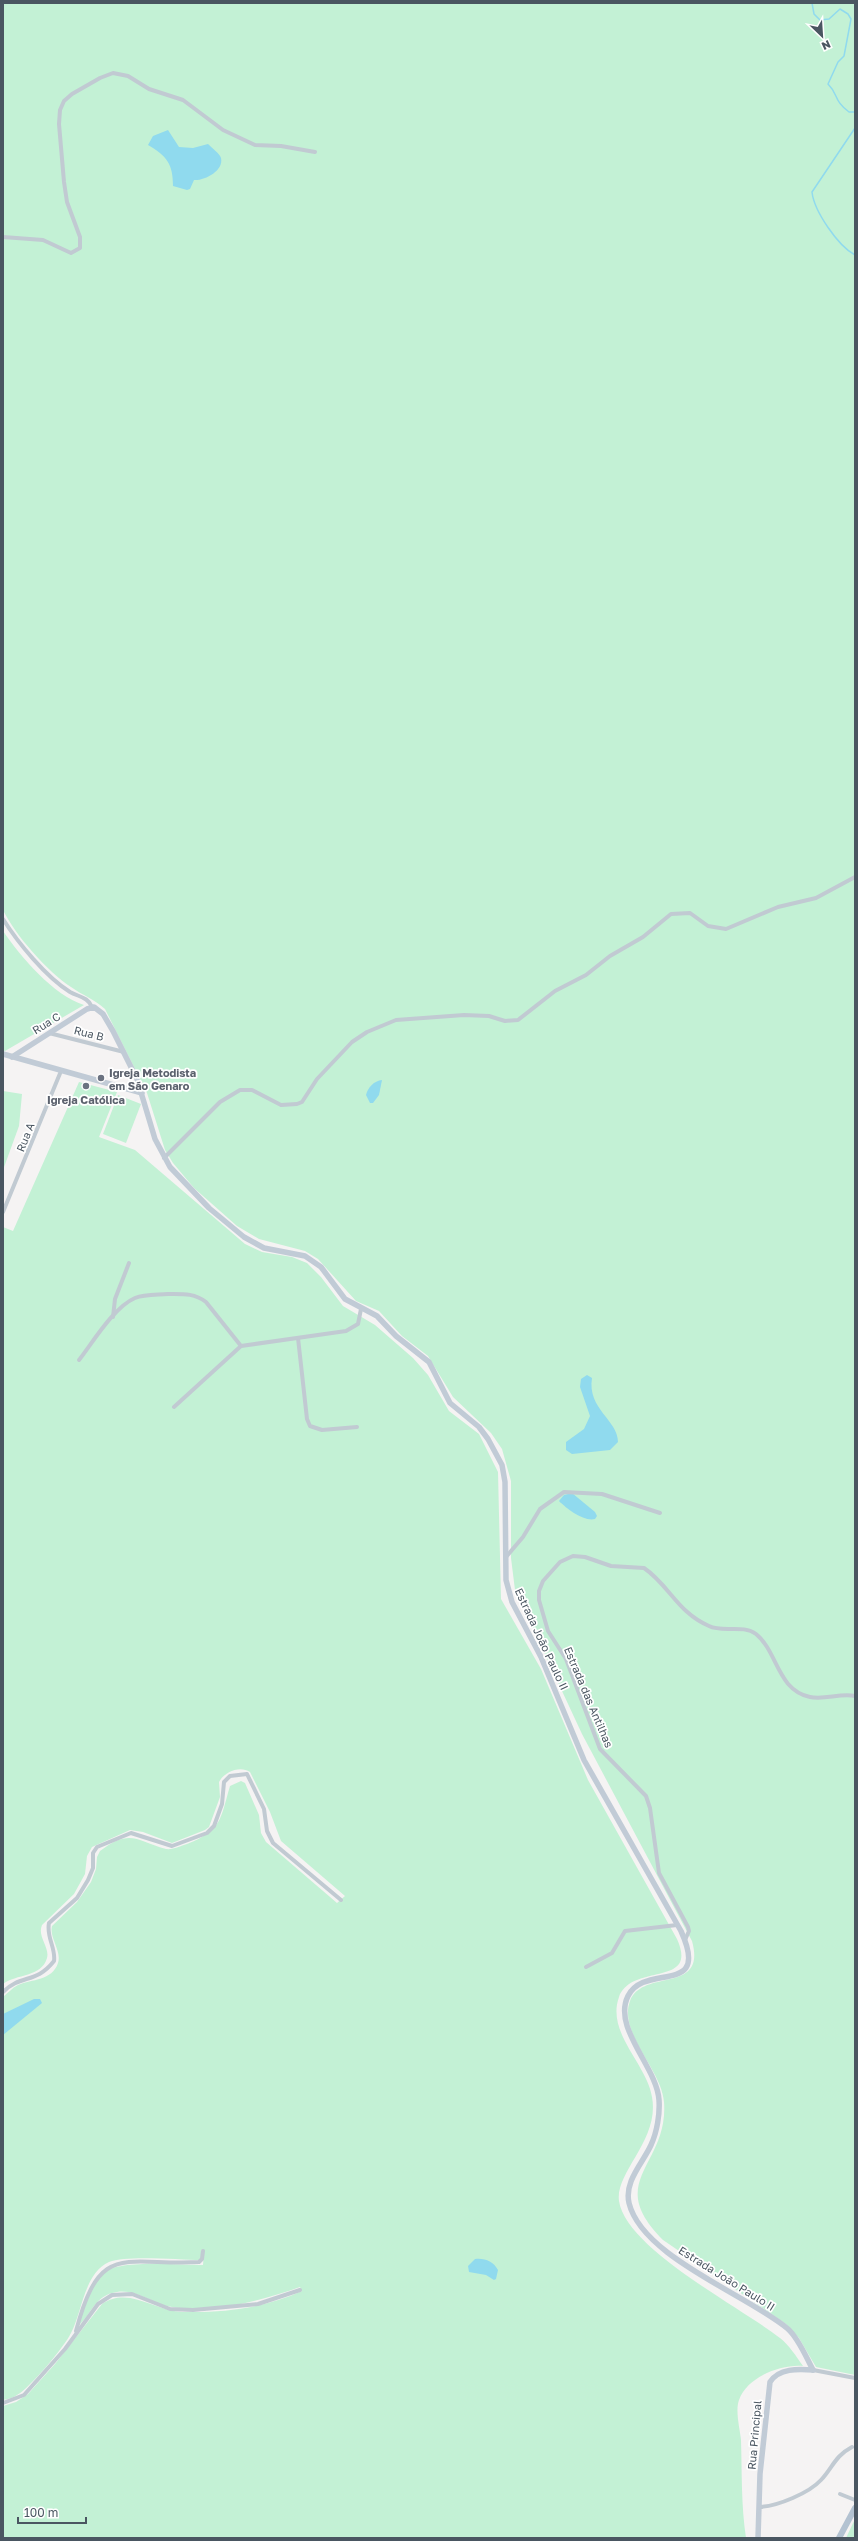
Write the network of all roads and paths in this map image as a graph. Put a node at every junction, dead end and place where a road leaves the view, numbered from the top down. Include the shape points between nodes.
1 (315, 152) dead end
2 (3, 237) edge
3 (855, 877) edge
4 (3, 919) edge
5 (92, 1007) junction
6 (49, 1033) junction
7 (124, 1052) junction
8 (3, 1054) edge
9 (12, 1057) junction
10 (61, 1071) junction
11 (142, 1093) junction
12 (164, 1158) junction
13 (4, 1211) edge
14 (129, 1263) dead end
15 (361, 1308) junction
16 (113, 1317) junction
17 (298, 1338) junction
18 (241, 1346) junction
19 (79, 1360) dead end
20 (174, 1408) dead end
21 (357, 1427) dead end
22 (660, 1512) dead end
23 (506, 1557) junction
24 (855, 1696) edge
25 (341, 1900) dead end
26 (678, 1925) junction
27 (685, 1940) junction
28 (586, 1967) dead end
29 (3, 1992) edge
30 (203, 2251) dead end
31 (300, 2290) dead end
32 (75, 2332) junction
33 (813, 2370) junction
34 (855, 2378) edge
35 (3, 2403) edge
36 (852, 2447) dead end
37 (840, 2494) dead end
38 (855, 2500) edge
39 (760, 2507) junction
40 (855, 2508) edge
41 (758, 2538) edge
42 (840, 2538) edge

1 - 2 street via 255,145 223,130 183,100 149,89 121,73 113,74 72,94 64,101 60,110 64,182 67,202 80,236 80,248 71,253 43,240
3 - 12 street via 816,898 778,907 726,929 708,926 690,913 671,914 643,937 610,956 586,975 555,991 518,1020 505,1021 482,1015 458,1015 410,1018 386,1024 359,1036 348,1045 317,1079 302,1102 290,1106 281,1105 252,1090 240,1090 220,1102
4 - 5 street, Estrada João Paulo II via 15,937 49,973 71,993 89,1000
5 - 6 street, Rua C
5 - 7 street, Estrada João Paulo II via 103,1014
6 - 7 street, Rua B
6 - 9 street, Rua C
7 - 11 street, Estrada João Paulo II
8 - 9 street
9 - 10 street
10 - 11 street
10 - 13 street, Rua A
11 - 12 street, Estrada João Paulo II via 155,1139
12 - 15 street, Estrada João Paulo II via 209,1208 244,1237 264,1248 293,1253 314,1262 327,1274 345,1299
14 - 16 street via 115,1299
15 - 17 street via 358,1324 352,1329
15 - 23 street, Estrada João Paulo II via 377,1316 396,1336 429,1362 450,1403 479,1427 488,1439 502,1465 505,1482
16 - 18 street via 126,1304 139,1297 192,1294 206,1302
16 - 19 street
17 - 18 street
17 - 21 street via 307,1419 310,1426 322,1430
18 - 20 street
22 - 23 street via 602,1494 564,1492 540,1509 520,1541
23 - 26 street, Estrada João Paulo II via 508,1593 541,1657 584,1760
24 - 27 street, Estrada das Antilhas via 812,1697 796,1691 785,1681 755,1634 745,1630 715,1629 699,1621 678,1606 653,1575 644,1568 610,1566 585,1556 573,1556 560,1562 543,1581 539,1595 548,1631 566,1659 597,1744 607,1759 646,1796 659,1873 688,1927
25 - 29 street via 272,1843 267,1831 264,1809 247,1774 230,1776 224,1782 224,1799 214,1826 206,1833 172,1846 131,1833 97,1847 93,1853 93,1868 77,1898 49,1923 54,1962 42,1974 17,1981
26 - 27 street, Estrada João Paulo II
26 - 28 street via 625,1931 612,1953
27 - 33 street, Estrada João Paulo II via 690,1958 686,1968 672,1976 641,1983 630,1993 625,2005 628,2030 654,2078 659,2102 652,2143 634,2175 629,2202 644,2230 676,2259 787,2328 802,2348
30 - 32 street via 199,2262 122,2262 107,2267 89,2292
31 - 32 street via 258,2304 193,2310 170,2308 132,2294 116,2294 98,2304 88,2320
32 - 35 street via 65,2348 24,2395
33 - 34 street
33 - 39 street, Rua Principal via 786,2371 775,2376 770,2382 760,2474
36 - 39 street via 832,2463 818,2482 779,2505
37 - 38 street
39 - 41 street, Rua Principal
40 - 42 main road

